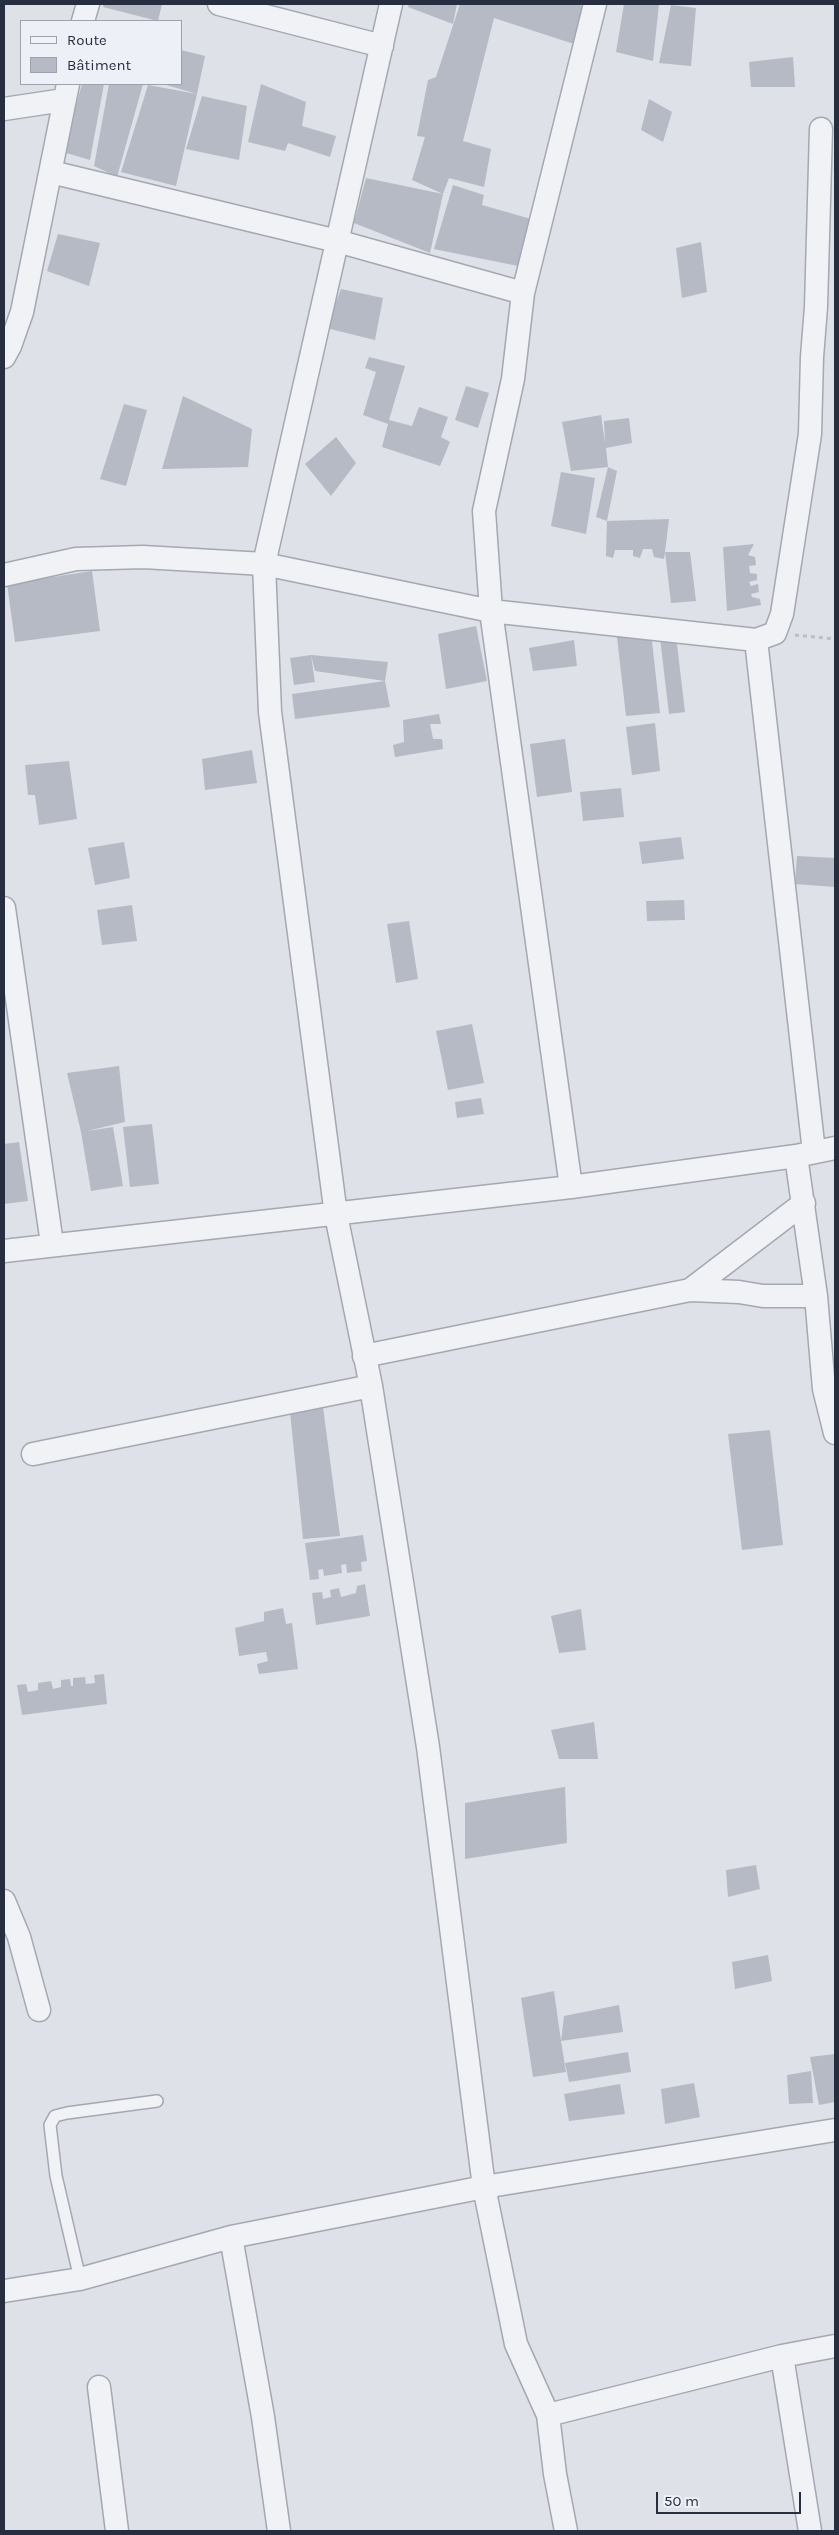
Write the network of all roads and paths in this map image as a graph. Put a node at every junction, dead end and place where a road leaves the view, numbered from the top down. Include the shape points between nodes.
1 (88, 4) edge
2 (220, 4) edge
3 (392, 4) edge
4 (595, 4) edge
5 (83, 20) edge
6 (382, 46) junction
7 (66, 92) edge
8 (4, 109) edge
9 (821, 129) dead end
10 (51, 172) junction
11 (337, 241) junction
12 (523, 293) junction
13 (4, 357) edge
14 (264, 564) junction
15 (4, 575) edge
16 (491, 611) junction
17 (766, 637) junction
18 (835, 639) edge
19 (4, 908) edge
20 (815, 1152) edge
21 (571, 1187) junction
22 (804, 1203) junction
23 (336, 1215) junction
24 (52, 1244) junction
25 (4, 1251) edge
26 (690, 1290) junction
27 (816, 1296) junction
28 (364, 1356) junction
29 (371, 1386) junction
30 (835, 1434) edge
31 (33, 1454) dead end
32 (4, 1901) edge
33 (39, 2010) dead end
34 (156, 2101) dead end
35 (835, 2130) edge
36 (484, 2187) junction
37 (232, 2237) junction
38 (80, 2279) junction
39 (4, 2291) edge
40 (835, 2346) edge
41 (782, 2356) junction
42 (99, 2387) dead end
43 (548, 2415) junction
44 (117, 2531) edge
45 (279, 2531) edge
46 (566, 2531) edge
47 (810, 2531) edge

1 - 5 street
2 - 6 street
3 - 6 street
4 - 12 street
6 - 11 street
7 - 8 street
7 - 10 street
9 - 17 street via 810,434 782,614
10 - 11 street
10 - 13 street via 22,312
11 - 12 street
11 - 14 street
12 - 16 street via 513,379 484,511
14 - 15 street via 143,557 76,559
14 - 16 street
14 - 23 street via 270,712
16 - 17 street
16 - 21 street
17 - 18 path
17 - 20 street
19 - 24 street
20 - 21 street
20 - 22 street
21 - 23 street
22 - 26 street
22 - 27 street
23 - 24 street
23 - 28 street
24 - 25 street
26 - 27 street via 763,1296
26 - 28 street
27 - 30 street via 824,1389
28 - 29 street
29 - 31 street
29 - 36 street via 428,1747
32 - 33 street via 19,1937
34 - 38 lane via 67,2113 55,2116 50,2125 56,2176
35 - 36 street
36 - 37 street
36 - 43 street via 516,2344
37 - 38 street
37 - 45 street
38 - 39 street
40 - 41 street
41 - 43 street
41 - 47 street
42 - 44 street
43 - 46 street

